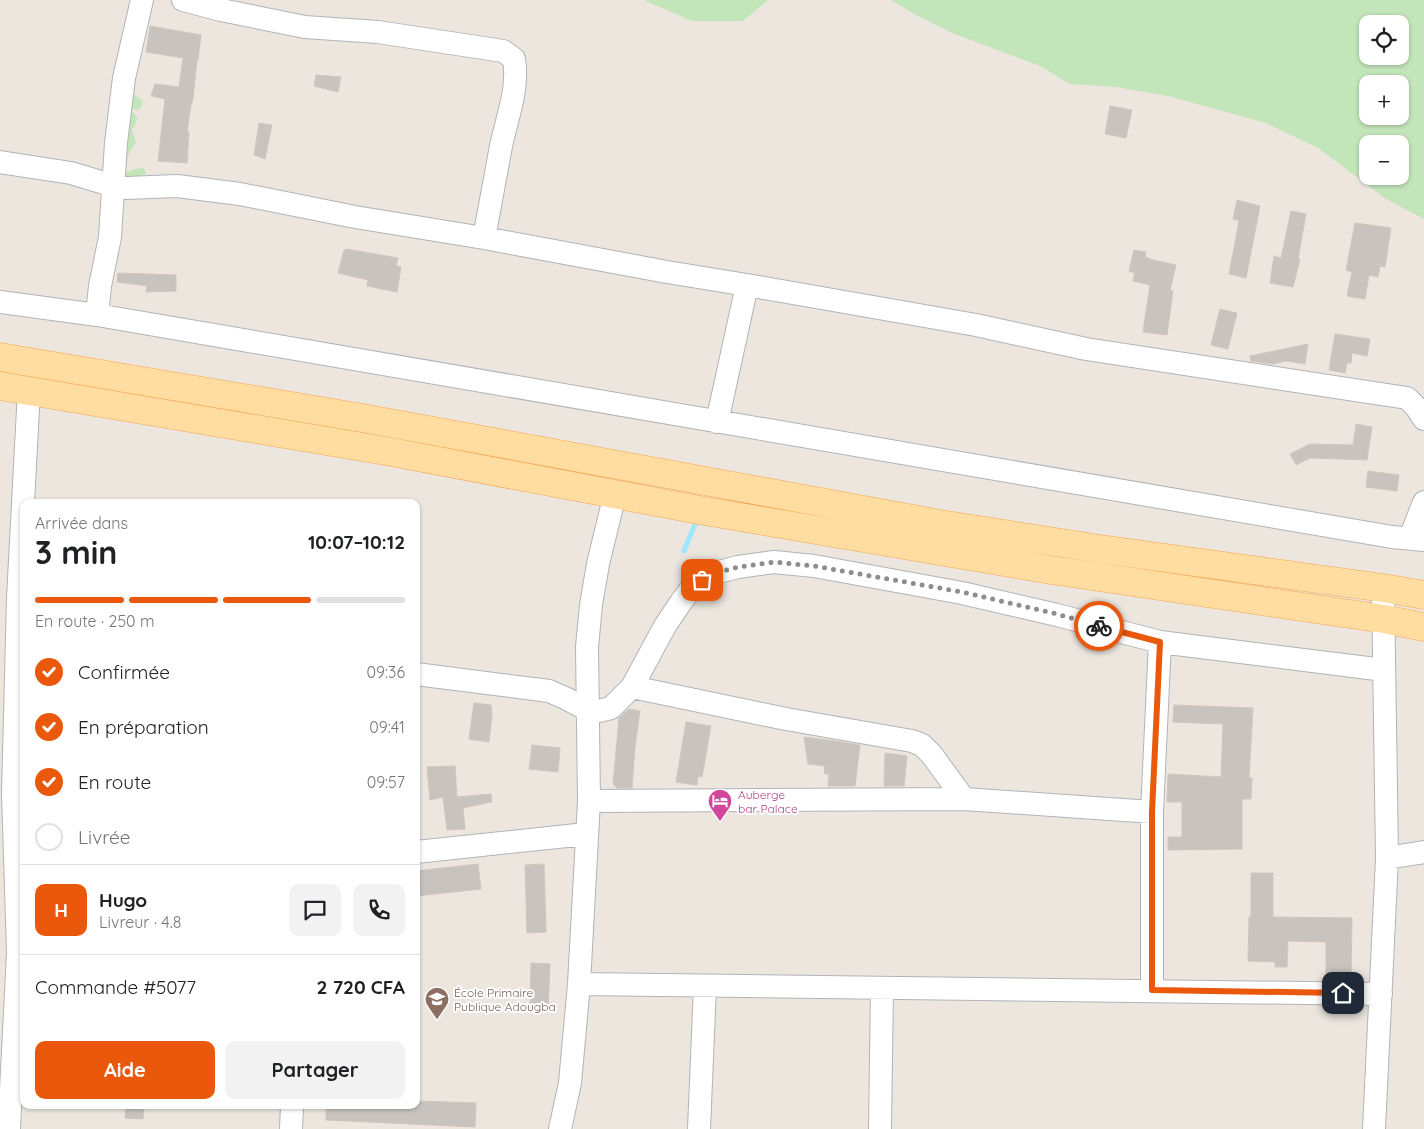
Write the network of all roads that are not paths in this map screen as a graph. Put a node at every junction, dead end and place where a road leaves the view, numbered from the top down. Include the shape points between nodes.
1 (142, 0) edge
2 (183, 0) edge
3 (0, 162) edge
4 (114, 186) junction
5 (484, 238) junction
6 (747, 285) junction
7 (0, 302) edge
8 (97, 315) junction
9 (0, 357) edge
10 (0, 386) edge
11 (29, 390) junction
12 (1424, 419) edge
13 (717, 422) junction
14 (615, 494) junction
15 (21, 499) edge
16 (1424, 502) edge
17 (20, 514) edge
18 (1417, 539) edge
19 (1383, 588) junction
20 (1424, 595) edge
21 (14, 597) edge
22 (1384, 619) junction
23 (1424, 627) edge
24 (1160, 642) junction
25 (1384, 670) junction
26 (420, 675) edge
27 (632, 687) junction
28 (588, 710) junction
29 (18, 792) edge
30 (964, 799) junction
31 (588, 801) junction
32 (1152, 812) junction
33 (586, 834) junction
34 (420, 852) edge
35 (1424, 852) edge
36 (1388, 858) junction
37 (14, 954) edge
38 (579, 984) junction
39 (705, 986) junction
40 (882, 988) junction
41 (1152, 990) junction
42 (1381, 994) junction
43 (292, 1109) edge
44 (9, 1129) edge
45 (291, 1129) edge
46 (560, 1129) edge
47 (699, 1129) edge
48 (880, 1129) edge
49 (1374, 1129) edge

1 - 4 street via 124,78
2 - 5 street via 305,27 378,32 503,51 514,59 514,87
3 - 4 street via 71,173
4 - 5 street via 178,186 219,191
4 - 8 street via 110,237
5 - 6 street
6 - 12 street via 976,325 1086,349 1406,398
6 - 13 street
7 - 8 street
8 - 13 street
9 - 19 main road via 368,419 940,524
10 - 11 main road
11 - 14 main road
11 - 15 street
13 - 18 street
14 - 22 main road via 1051,570
14 - 28 street via 591,605 587,647
16 - 18 street
17 - 21 street
19 - 20 main road
19 - 22 street
21 - 29 street
22 - 23 main road
22 - 25 street
24 - 25 street
24 - 27 street via 962,592 774,562 711,574 694,585 665,626
24 - 32 street
25 - 36 street
26 - 28 street via 549,691
27 - 28 street via 611,708
27 - 30 street via 912,741 932,755
28 - 31 street
29 - 37 street
30 - 31 street
30 - 32 street
31 - 33 street
32 - 41 street
33 - 34 street
33 - 38 street
35 - 36 street
36 - 42 street
37 - 44 street
38 - 39 street
38 - 46 street via 570,1082
39 - 40 street
39 - 47 street
40 - 41 street
40 - 48 street
41 - 42 street
42 - 49 street
43 - 45 street

